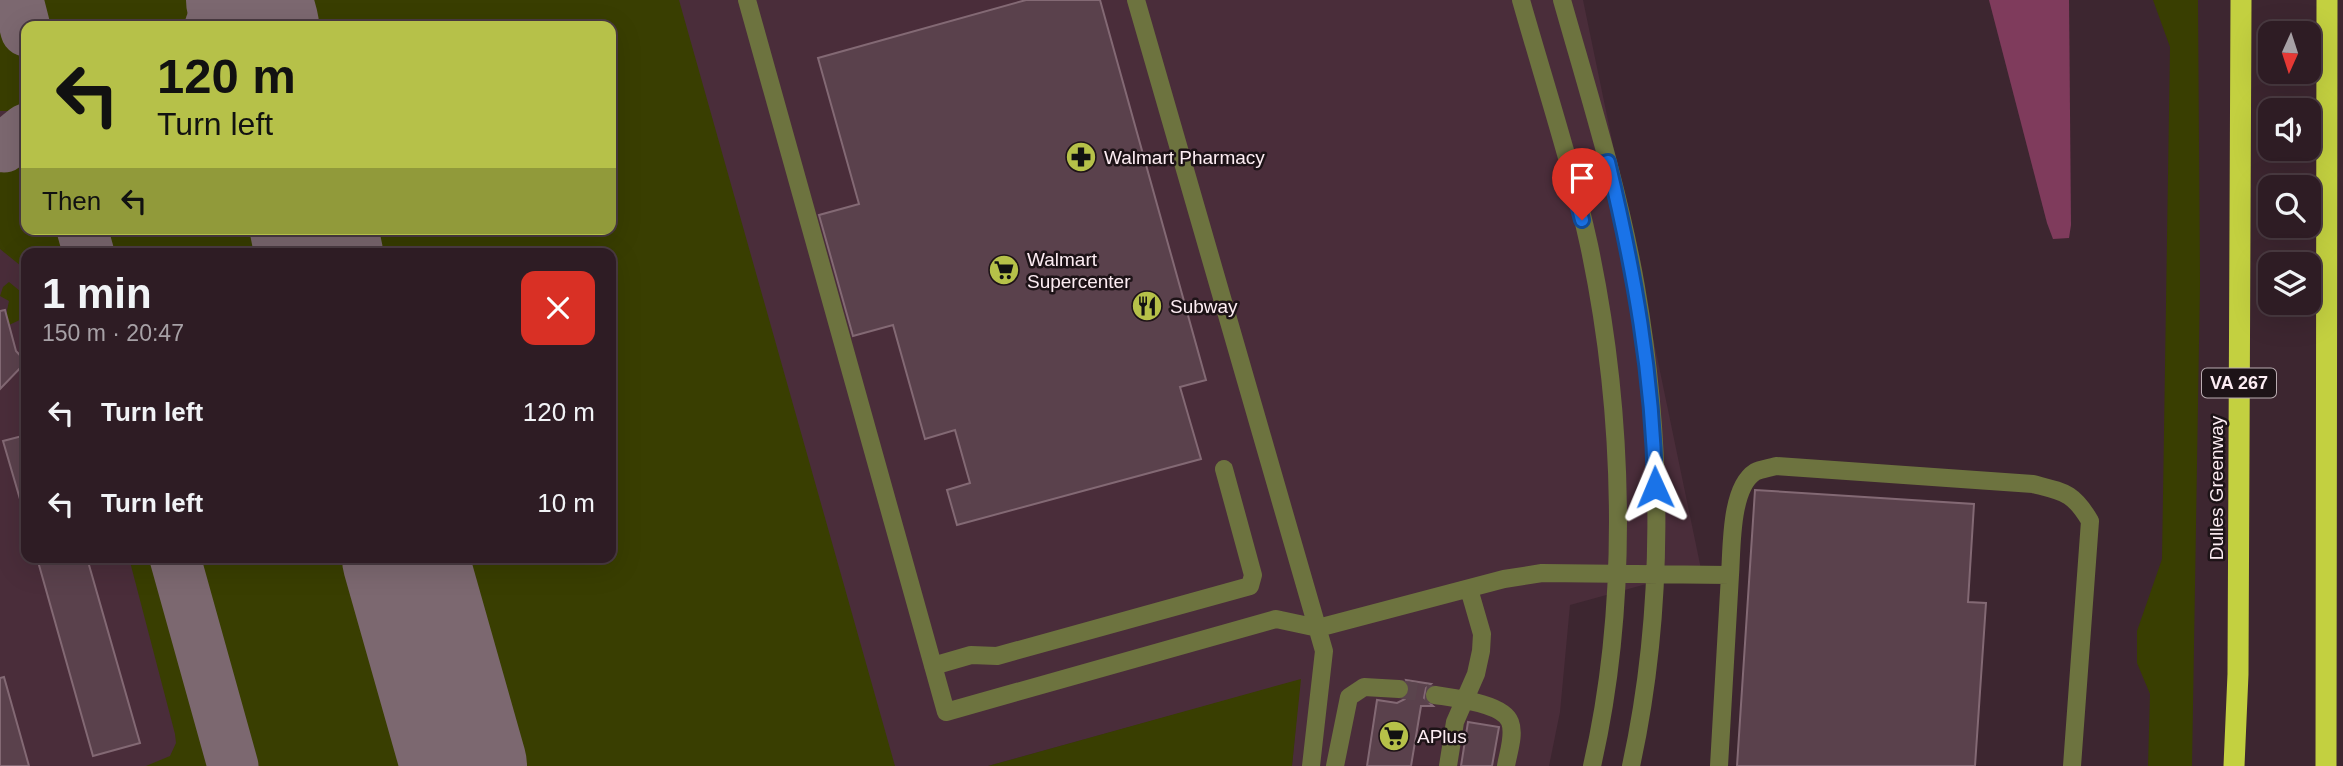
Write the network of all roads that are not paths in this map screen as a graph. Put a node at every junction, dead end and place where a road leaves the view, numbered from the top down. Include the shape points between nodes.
1 (747, 0) edge
2 (1136, 0) edge
3 (1521, 0) edge
4 (1562, 0) edge
5 (2241, 0) edge
6 (2328, 0) edge
7 (1608, 162) junction
8 (1570, 173) junction
9 (1224, 469) dead end
10 (1655, 574) junction
11 (1617, 575) junction
12 (1730, 575) junction
13 (1469, 589) junction
14 (1318, 628) junction
15 (933, 666) junction
16 (1399, 689) tunnel mouth
17 (1435, 695) tunnel mouth
18 (1466, 700) junction
19 (1311, 766) edge
20 (1335, 766) edge
21 (1448, 766) edge
22 (1506, 766) edge
23 (1592, 766) edge
24 (1632, 766) edge
25 (1719, 766) edge
26 (2072, 766) edge
27 (2234, 766) edge
28 (2326, 766) edge

1 - 15 street
2 - 14 street
3 - 8 street
4 - 7 street
5 - 27 highway, Dulles Greenway / VA 267
6 - 28 highway
7 - 8 street
7 - 10 street via 1636,287 1650,387
8 - 11 street via 1606,350
9 - 15 street via 1254,575 1250,586 997,656 971,655
10 - 11 street
10 - 12 street
10 - 24 street
11 - 13 street via 1542,573
11 - 23 street
12 - 25 street
12 - 26 street via 1733,519 1744,482 1756,471 1776,466 2019,483 2068,493 2090,521
13 - 14 street
13 - 18 street via 1482,634 1476,674
14 - 15 street via 1276,619 946,712
14 - 19 street via 1325,659
16 - 20 street via 1364,687 1349,697
17 - 18 street
18 - 21 street via 1455,722
18 - 22 street via 1499,710 1510,720

